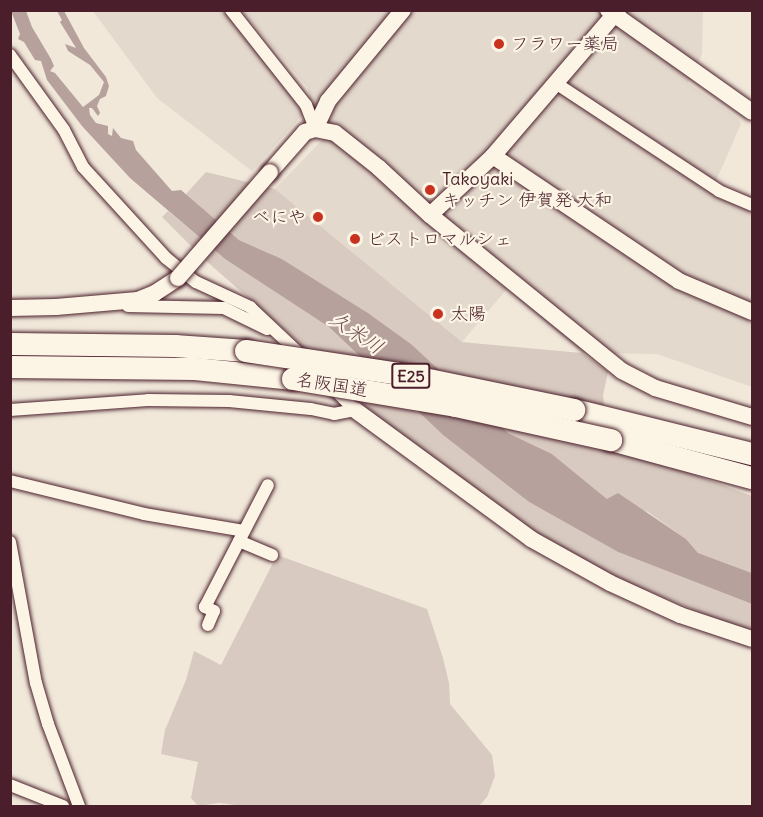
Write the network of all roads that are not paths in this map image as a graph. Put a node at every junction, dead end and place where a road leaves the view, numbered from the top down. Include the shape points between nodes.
1 (231, 10) edge
2 (403, 10) edge
3 (614, 12) edge
4 (10, 55) edge
5 (557, 84) junction
6 (752, 112) edge
7 (315, 129) junction
8 (493, 156) junction
9 (753, 205) edge
10 (430, 215) junction
11 (106, 303) junction
12 (10, 308) edge
13 (753, 312) edge
14 (10, 335) edge
15 (284, 339) junction
16 (10, 344) edge
17 (175, 346) junction
18 (10, 367) edge
19 (195, 369) junction
20 (10, 381) edge
21 (10, 410) edge
22 (355, 410) junction
23 (753, 417) edge
24 (753, 454) edge
25 (753, 478) edge
26 (10, 481) edge
27 (268, 485) dead end
28 (241, 536) junction
29 (10, 542) edge
30 (272, 555) dead end
31 (208, 625) dead end
32 (753, 639) edge
33 (10, 785) edge
34 (63, 807) edge
35 (79, 807) edge

1 - 7 street via 306,105
2 - 7 street via 328,101
3 - 5 street
3 - 6 street
4 - 15 street via 64,130 83,167 166,258 196,282 250,307
5 - 8 street
5 - 9 street via 719,191
7 - 10 street via 345,140
7 - 11 street, bridge via 297,138 178,278 138,300
8 - 10 street
8 - 13 street via 679,281
10 - 23 street via 622,371 655,388
11 - 12 street
11 - 15 street via 224,308
14 - 17 highway via 135,339
15 - 22 street
16 - 17 highway, 名阪国道 / E25
17 - 24 highway, 名阪国道 / E25, bridge via 246,351 400,374 574,410
18 - 19 highway, 名阪国道 / E25
19 - 20 highway
19 - 25 highway, 名阪国道 / E25, bridge via 293,379 456,406 610,440
21 - 22 street via 148,400 229,401 334,414
22 - 32 street via 540,544 610,584 680,615
26 - 28 street
27 - 28 street
28 - 30 street
28 - 31 street via 205,608 214,611
29 - 35 street via 36,682
33 - 34 street

